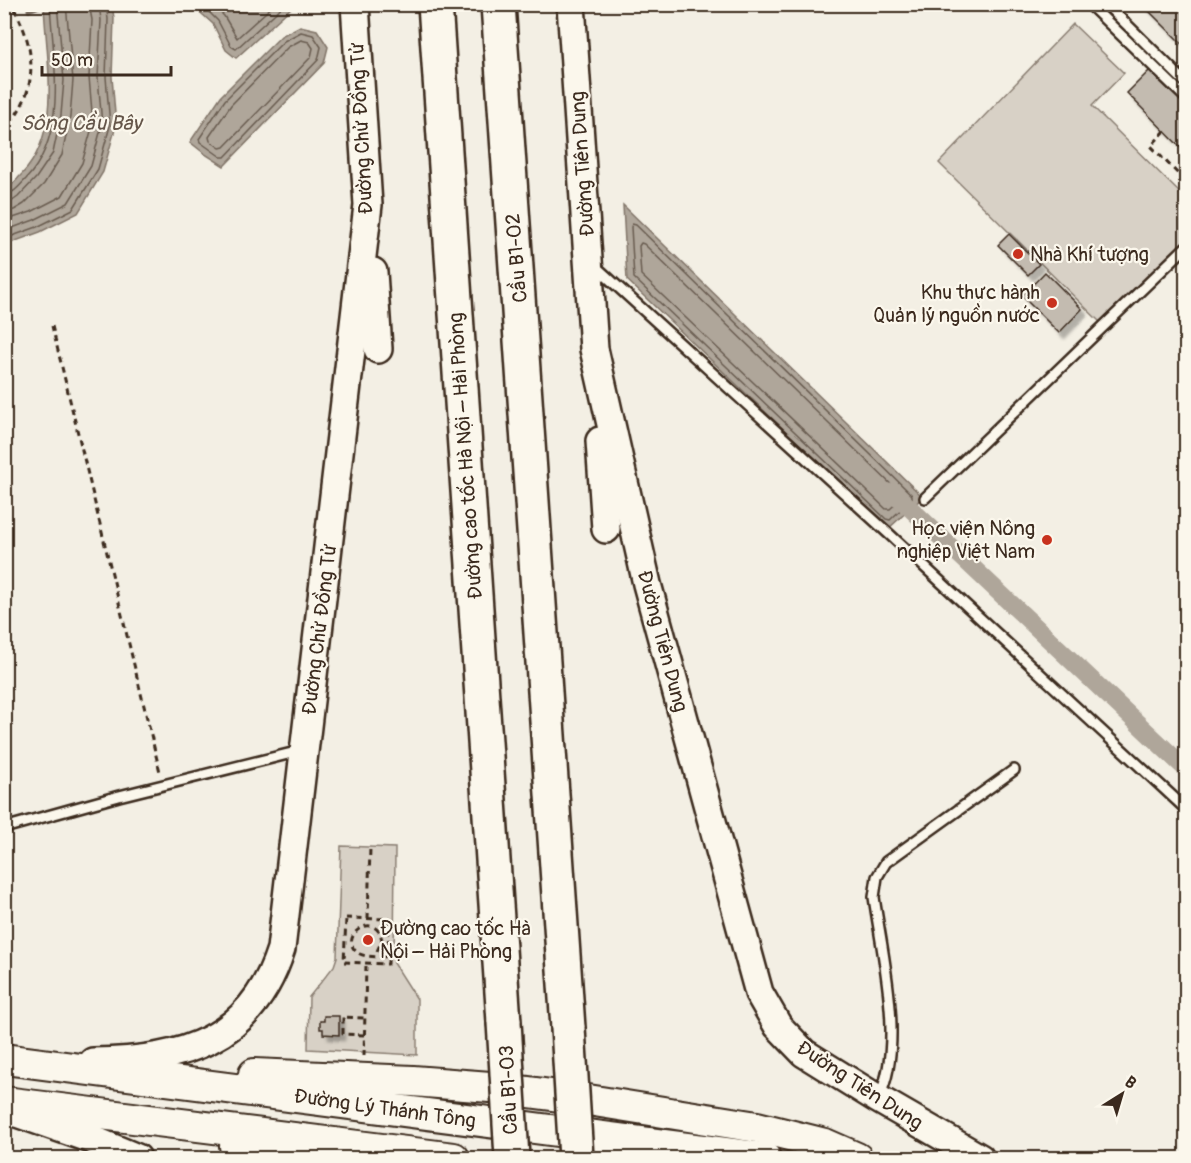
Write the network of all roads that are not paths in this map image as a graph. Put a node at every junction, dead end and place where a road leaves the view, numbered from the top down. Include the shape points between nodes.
1 (355, 4) edge
2 (435, 4) edge
3 (498, 4) edge
4 (571, 4) edge
5 (1089, 4) edge
6 (1106, 4) edge
7 (1186, 83) edge
8 (1186, 98) edge
9 (368, 205) junction
10 (1186, 247) edge
11 (588, 260) junction
12 (378, 349) dead end
13 (594, 349) junction
14 (925, 498) dead end
15 (606, 529) dead end
16 (305, 750) junction
17 (1014, 770) dead end
18 (1186, 809) edge
19 (4, 828) edge
20 (504, 1022) joint
21 (15, 1061) edge
22 (191, 1083) junction
23 (878, 1099) junction
24 (4, 1102) edge
25 (4, 1108) edge
26 (183, 1124) junction
27 (137, 1158) edge
28 (280, 1158) edge
29 (454, 1158) edge
30 (512, 1158) edge
31 (576, 1158) edge
32 (765, 1158) edge
33 (857, 1158) edge
34 (981, 1158) edge

1 - 9 main road, Đường Chử Đồng Tử
2 - 20 highway, Đường cao tốc Hà Nội – Hải Phòng
3 - 31 highway, Cầu B1-02, bridge
4 - 11 main road, Đường Tiên Dung
5 - 8 lane
6 - 7 lane
9 - 12 main road
9 - 16 main road, Đường Chử Đồng Tử
10 - 14 lane
11 - 13 main road, Đường Tiên Dung
11 - 18 lane
13 - 15 main road
13 - 23 main road, Đường Tiên Dung via 647,584 759,993 795,1045
16 - 19 lane
16 - 21 main road, Đường Chử Đồng Tử via 281,949 263,990 247,1012 213,1038 172,1054 116,1062
17 - 23 lane via 886,862 877,877 874,897 891,1026 889,1071
20 - 30 highway, Cầu B1-03, bridge
21 - 22 main road, Đường Lý Thánh Tông
22 - 32 main road, Đường Lý Thánh Tông
22 - 33 main road via 260,1074 490,1087 757,1127 825,1144
23 - 34 main road, Đường Tiên Dung
24 - 26 main road, Đường Lý Thánh Tông
25 - 27 main road
26 - 28 main road via 252,1152
26 - 29 main road, Đường Lý Thánh Tông

